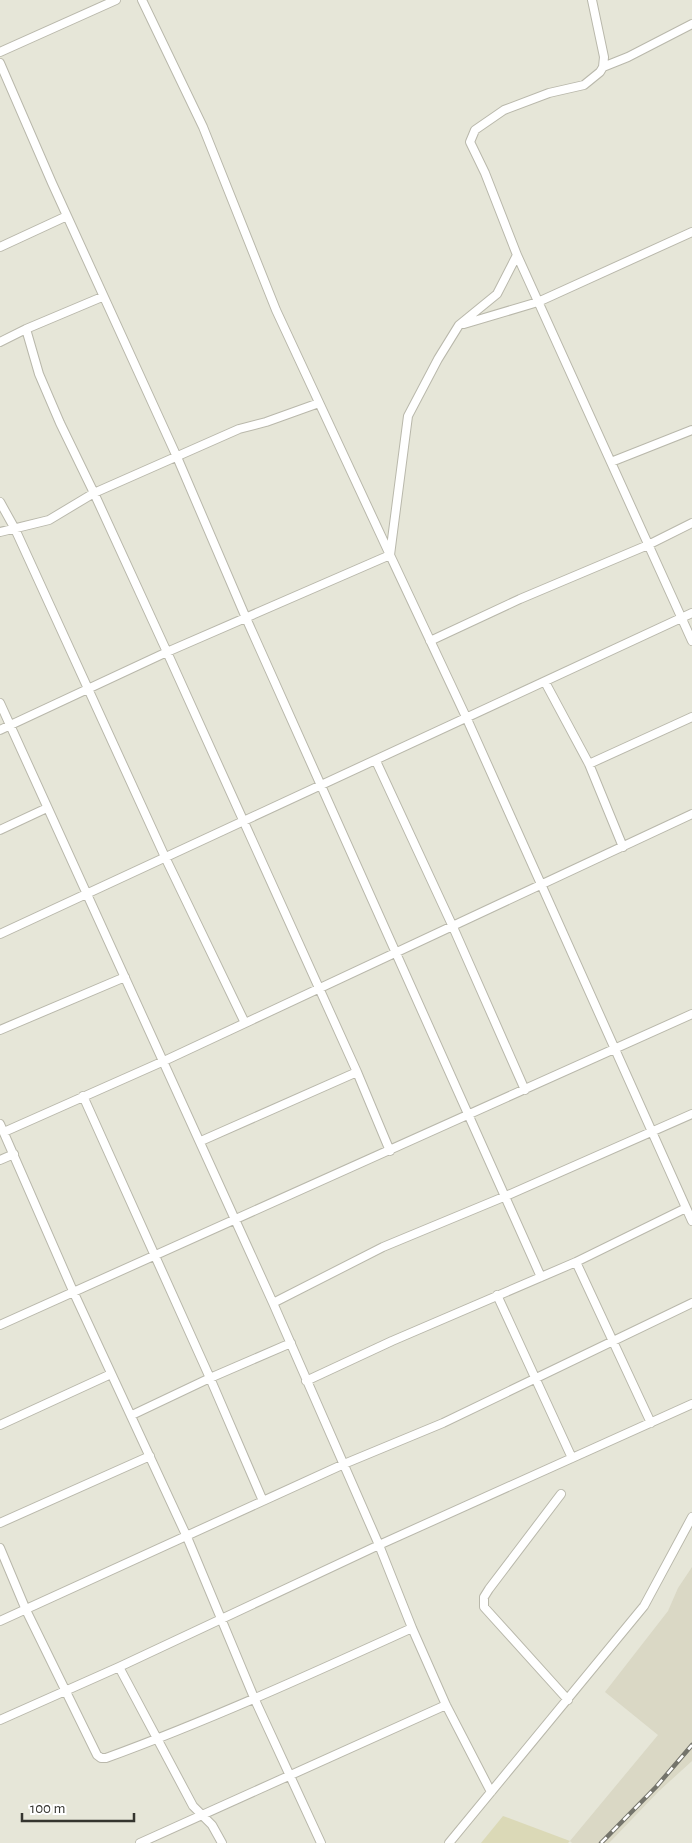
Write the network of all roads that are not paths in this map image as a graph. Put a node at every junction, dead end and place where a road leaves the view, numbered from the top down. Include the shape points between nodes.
1 (116, 0) edge
2 (142, 0) edge
3 (592, 0) edge
4 (692, 24) edge
5 (0, 52) edge
6 (0, 63) edge
7 (603, 67) junction
8 (67, 216) junction
9 (692, 232) edge
10 (0, 247) edge
11 (517, 255) junction
12 (102, 297) junction
13 (538, 302) junction
14 (459, 325) junction
15 (26, 329) junction
16 (0, 342) edge
17 (319, 403) junction
18 (692, 430) edge
19 (177, 457) junction
20 (611, 462) junction
21 (94, 494) junction
22 (0, 502) edge
23 (692, 523) edge
24 (15, 529) junction
25 (0, 532) edge
26 (648, 545) junction
27 (390, 555) junction
28 (692, 614) edge
29 (246, 618) junction
30 (682, 618) junction
31 (430, 641) junction
32 (692, 641) edge
33 (167, 652) junction
34 (545, 682) junction
35 (90, 689) junction
36 (0, 703) edge
37 (692, 717) edge
38 (467, 719) junction
39 (11, 725) junction
40 (0, 730) edge
41 (376, 761) junction
42 (589, 764) junction
43 (321, 786) junction
44 (47, 808) junction
45 (692, 814) edge
46 (244, 821) junction
47 (0, 830) edge
48 (623, 847) junction
49 (165, 857) junction
50 (542, 885) junction
51 (86, 894) junction
52 (453, 927) junction
53 (0, 934) edge
54 (396, 953) junction
55 (125, 977) junction
56 (318, 989) junction
57 (692, 1014) edge
58 (245, 1023) junction
59 (0, 1030) edge
60 (614, 1050) junction
61 (164, 1061) junction
62 (357, 1072) junction
63 (524, 1090) junction
64 (83, 1096) junction
65 (692, 1114) edge
66 (467, 1115) junction
67 (2, 1128) edge
68 (653, 1133) junction
69 (201, 1142) junction
70 (390, 1151) junction
71 (14, 1154) junction
72 (0, 1160) edge
73 (506, 1196) junction
74 (686, 1208) junction
75 (235, 1220) junction
76 (692, 1221) edge
77 (154, 1256) junction
78 (576, 1262) junction
79 (541, 1277) junction
80 (73, 1292) junction
81 (497, 1295) junction
82 (273, 1303) junction
83 (692, 1303) edge
84 (0, 1325) edge
85 (613, 1341) junction
86 (290, 1344) junction
87 (111, 1374) junction
88 (210, 1378) junction
89 (535, 1378) junction
90 (306, 1381) junction
91 (692, 1404) edge
92 (132, 1415) junction
93 (651, 1423) junction
94 (0, 1426) edge
95 (150, 1456) junction
96 (572, 1458) junction
97 (344, 1464) junction
98 (561, 1494) dead end
99 (263, 1502) junction
100 (692, 1517) edge
101 (0, 1523) edge
102 (187, 1537) junction
103 (379, 1545) junction
104 (0, 1548) edge
105 (26, 1610) junction
106 (222, 1618) junction
107 (0, 1621) edge
108 (412, 1628) junction
109 (119, 1666) junction
110 (65, 1691) junction
111 (255, 1700) junction
112 (568, 1700) junction
113 (446, 1705) junction
114 (0, 1720) edge
115 (158, 1740) junction
116 (290, 1775) junction
117 (491, 1792) junction
118 (203, 1814) junction
119 (140, 1843) edge
120 (222, 1843) edge
121 (321, 1843) edge
122 (449, 1843) edge

1 - 5 street
2 - 17 street via 202,128 276,310
3 - 7 street via 604,57
4 - 7 street
6 - 8 street
7 - 11 street via 584,85 549,93 504,110 475,130 470,142
8 - 10 street
8 - 12 street
9 - 13 street
11 - 13 street
11 - 14 street via 498,294
12 - 15 street
12 - 19 street
13 - 14 street
13 - 20 street
14 - 27 street via 408,416
15 - 16 street
15 - 21 street via 38,374
17 - 19 street via 240,429
17 - 27 street
18 - 20 street
19 - 21 street
19 - 29 street
20 - 26 street
21 - 24 street via 49,520
21 - 33 street
22 - 24 street
23 - 26 street
24 - 25 street
24 - 35 street
26 - 30 street
26 - 31 street
27 - 29 street
27 - 31 street
28 - 30 street
29 - 33 street
29 - 43 street
30 - 32 street
30 - 34 street
31 - 38 street
33 - 35 street
33 - 46 street
34 - 38 street
34 - 42 street
35 - 39 street
35 - 49 street
36 - 39 street
37 - 42 street
38 - 41 street
38 - 50 street
39 - 40 street
39 - 44 street
41 - 43 street
41 - 52 street
42 - 48 street
43 - 46 street
43 - 54 street
44 - 47 street
44 - 51 street
45 - 48 street
46 - 49 street
46 - 56 street
48 - 50 street
49 - 51 street
49 - 58 street
50 - 52 street
50 - 60 street
51 - 53 street
51 - 55 street
52 - 54 street
52 - 63 street
54 - 56 street
54 - 66 street
55 - 59 street
55 - 61 street
56 - 58 street
56 - 62 street
57 - 60 street
58 - 61 street
60 - 63 street
60 - 68 street
61 - 64 street
61 - 69 street
62 - 69 street
62 - 70 street
63 - 66 street
64 - 67 street
64 - 77 street
65 - 68 street
66 - 70 street
66 - 73 street
67 - 71 street
68 - 73 street
68 - 74 street
69 - 75 street
70 - 75 street
71 - 72 street
71 - 80 street
73 - 79 street
73 - 82 street via 383,1247
74 - 76 street
74 - 78 street
75 - 77 street
75 - 82 street
77 - 80 street
77 - 88 street
78 - 79 street
78 - 85 street
79 - 81 street
80 - 84 street
80 - 87 street
81 - 89 street
81 - 90 street
82 - 86 street
83 - 85 street
85 - 89 street
85 - 93 street
86 - 88 street
86 - 90 street
87 - 92 street
87 - 94 street
88 - 92 street
88 - 99 street
89 - 96 street
89 - 97 street via 443,1423
90 - 97 street
91 - 93 street
92 - 95 street
93 - 96 street
95 - 101 street
95 - 102 street
96 - 103 street
97 - 99 street
97 - 103 street
98 - 112 street via 489,1589 484,1597 484,1607
99 - 102 street
100 - 112 street via 644,1606
102 - 105 street
102 - 106 street
103 - 106 street
103 - 108 street
104 - 105 street
105 - 107 street
105 - 110 street
106 - 109 street
106 - 111 street
108 - 111 street
108 - 113 street
109 - 110 street
109 - 115 street
110 - 114 street
110 - 115 street via 101,1758
111 - 115 street
111 - 116 street
112 - 117 street
113 - 116 street
113 - 117 street
115 - 118 street via 192,1806
116 - 118 street
116 - 121 street
117 - 122 street
118 - 119 street
118 - 120 street

